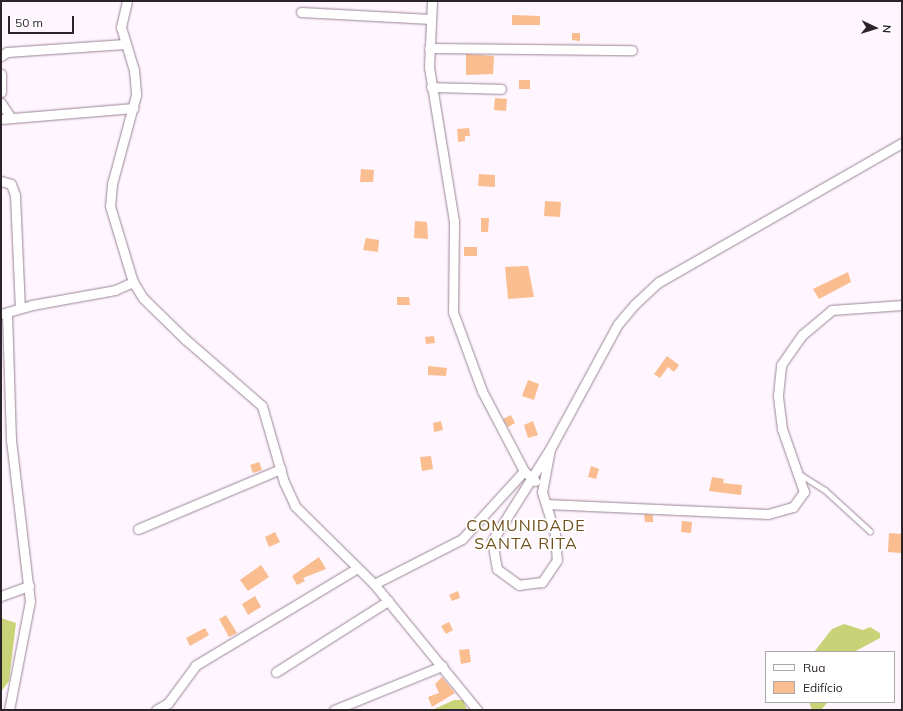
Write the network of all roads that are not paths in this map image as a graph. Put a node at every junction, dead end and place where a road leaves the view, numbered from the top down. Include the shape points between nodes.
1 (127, 1) edge
2 (432, 1) edge
3 (301, 12) dead end
4 (431, 19) junction
5 (124, 44) junction
6 (429, 48) junction
7 (632, 50) dead end
8 (1, 56) edge
9 (1, 74) edge
10 (431, 87) junction
11 (501, 89) dead end
12 (1, 92) edge
13 (1, 103) edge
14 (134, 108) junction
15 (11, 118) junction
16 (1, 119) edge
17 (902, 143) edge
18 (1, 181) edge
19 (133, 282) junction
20 (902, 305) edge
21 (20, 308) junction
22 (4, 314) edge
23 (550, 449) junction
24 (281, 469) junction
25 (527, 475) junction
26 (801, 475) junction
27 (542, 486) junction
28 (546, 504) junction
29 (138, 529) dead end
30 (870, 531) dead end
31 (356, 568) junction
32 (374, 584) junction
33 (29, 586) junction
34 (1, 596) edge
35 (388, 601) junction
36 (442, 666) junction
37 (276, 672) dead end
38 (9, 710) edge
39 (156, 710) edge
40 (334, 710) edge
41 (477, 710) edge

1 - 5 street via 121,27
2 - 4 street
3 - 4 street
4 - 6 street
5 - 8 street via 14,52
5 - 14 street via 136,82
6 - 7 street
6 - 10 street
9 - 12 street
10 - 11 street
10 - 25 street via 454,221 453,312 482,391
13 - 15 street
14 - 15 street
14 - 19 street via 112,184 110,206
15 - 16 street
17 - 23 street via 648,291 618,324
18 - 21 street via 11,184 15,196
19 - 21 street via 115,290
19 - 24 street via 142,298 262,406
20 - 26 street via 832,310 790,349 781,365 778,395 784,436
21 - 22 street
22 - 33 street via 11,440
23 - 25 street
23 - 27 street
24 - 29 street
24 - 31 street via 295,506
25 - 27 street
25 - 28 street via 492,541 497,568 519,586 542,582 557,560 555,534
25 - 32 street via 462,539
26 - 28 street via 804,492 800,501 782,512 768,514
26 - 30 lane via 825,490
27 - 28 street
31 - 32 street
31 - 39 street via 196,664 168,703
32 - 35 street
33 - 34 street
33 - 38 street via 28,620
35 - 36 street
35 - 37 street
36 - 40 street
36 - 41 street

